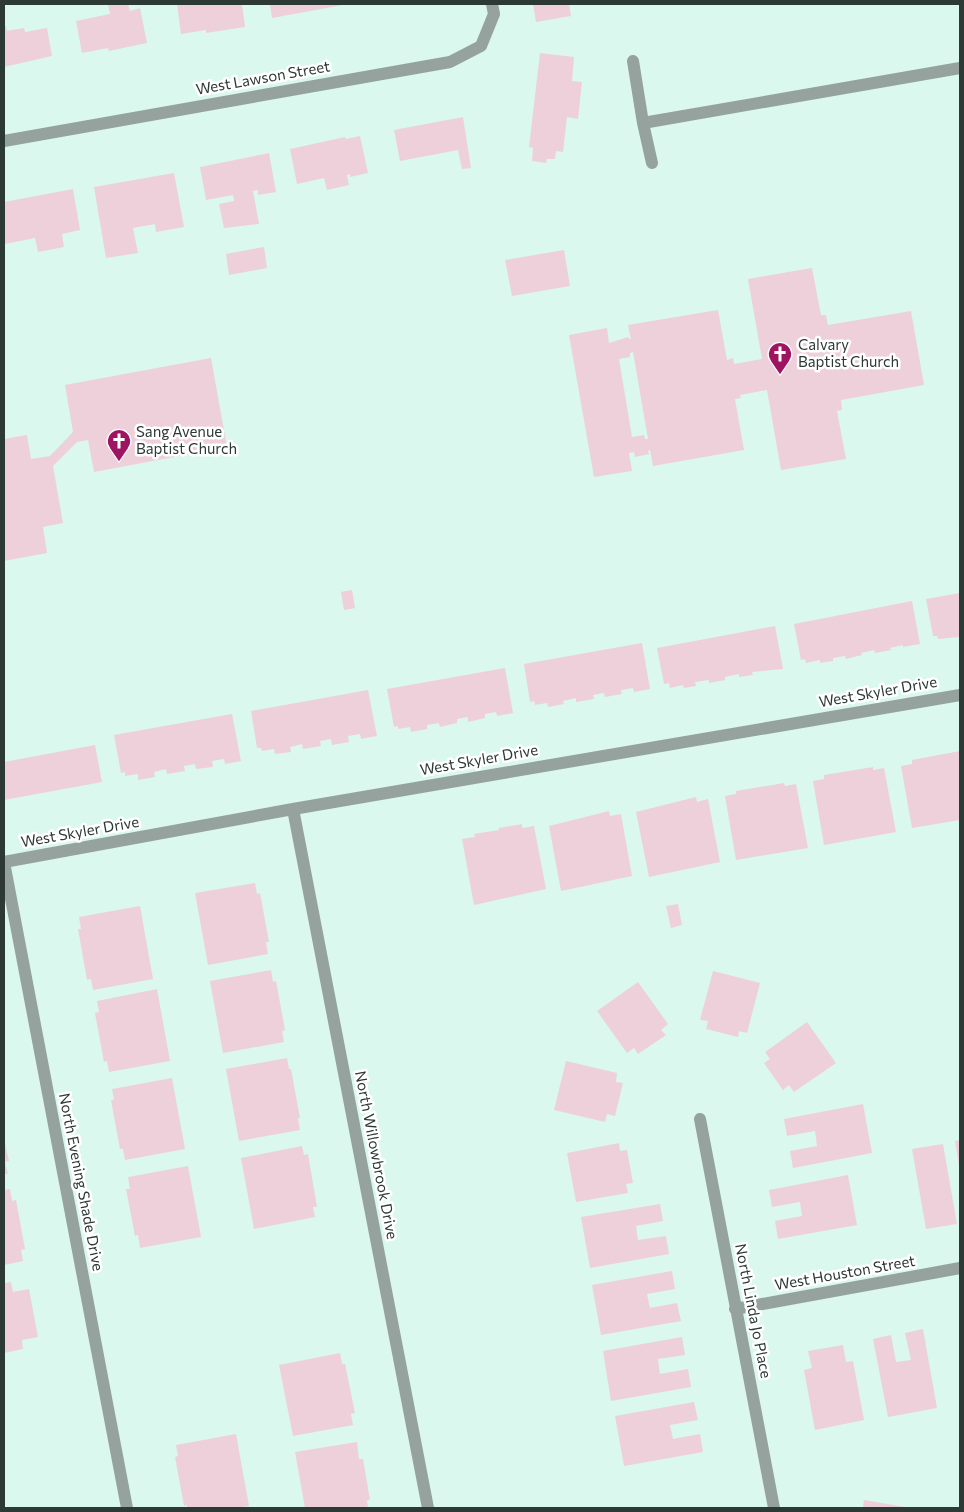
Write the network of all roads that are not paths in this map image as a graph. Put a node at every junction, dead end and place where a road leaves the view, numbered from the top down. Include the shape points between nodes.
1 (492, 4) edge
2 (633, 60) dead end
3 (960, 68) edge
4 (644, 123) junction
5 (4, 141) edge
6 (652, 163) dead end
7 (960, 695) edge
8 (293, 809) junction
9 (4, 862) edge
10 (700, 1119) dead end
11 (960, 1268) edge
12 (735, 1310) junction
13 (126, 1508) edge
14 (428, 1508) edge
15 (774, 1508) edge

1 - 5 street, West Lawson Street via 494,14 481,46 450,62
2 - 4 street
3 - 4 street
4 - 6 street
7 - 8 street, West Skyler Drive
8 - 9 street, West Skyler Drive
8 - 14 street, North Willowbrook Drive
9 - 13 street, North Evening Shade Drive
10 - 12 street, North Linda Jo Place
11 - 12 street, West Houston Street
12 - 15 street, North Linda Jo Place

